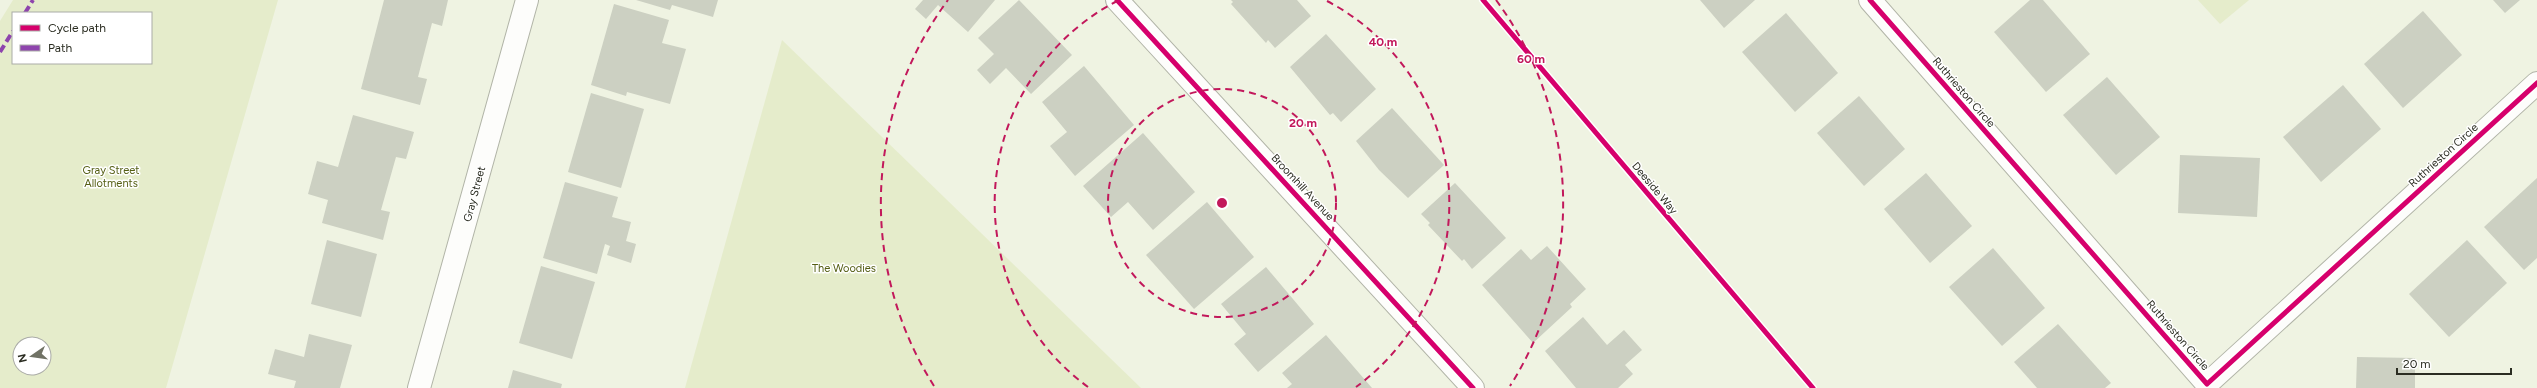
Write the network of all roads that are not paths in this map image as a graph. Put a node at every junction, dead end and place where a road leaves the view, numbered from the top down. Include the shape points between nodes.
1 (527, 0) edge
2 (1117, 0) edge
3 (1870, 0) edge
4 (2537, 83) edge
5 (2209, 386) edge
6 (419, 388) edge
7 (1473, 388) edge

1 - 6 street, Gray Street
2 - 7 street, Broomhill Avenue
3 - 5 street, Ruthrieston Circle
4 - 5 street, Ruthrieston Circle

